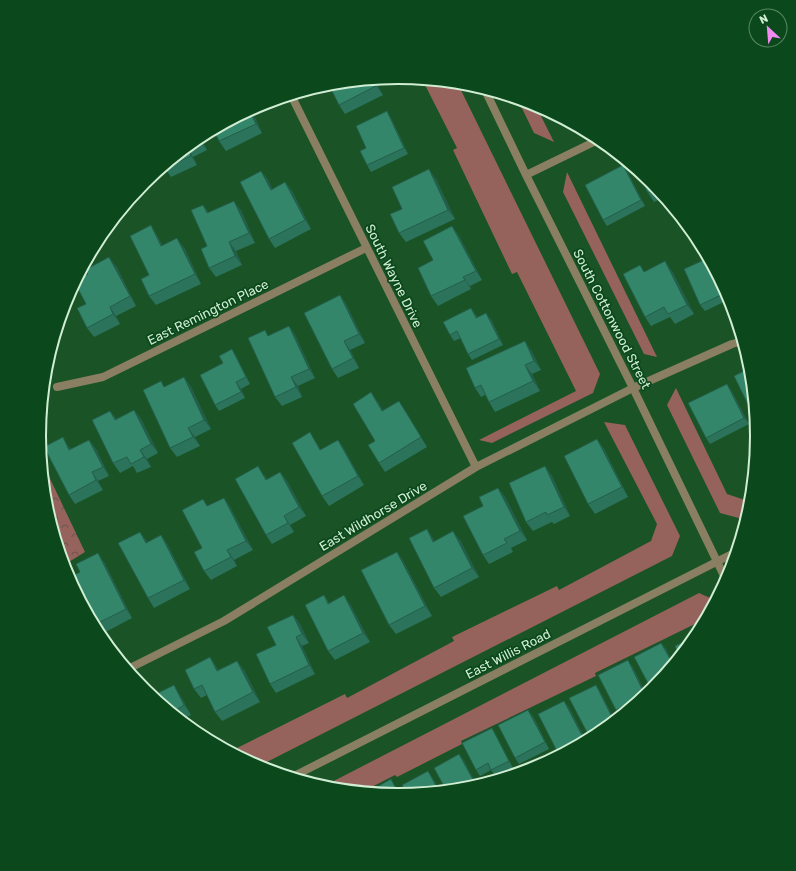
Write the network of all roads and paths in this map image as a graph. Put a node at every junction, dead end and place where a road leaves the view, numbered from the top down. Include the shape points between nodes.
1 (487, 95) edge
2 (293, 99) edge
3 (593, 142) edge
4 (526, 175) junction
5 (366, 248) junction
6 (738, 342) edge
7 (57, 387) dead end
8 (633, 388) junction
9 (476, 468) junction
10 (728, 556) edge
11 (717, 562) junction
12 (722, 572) edge
13 (132, 667) edge
14 (299, 773) edge

1 - 4 street, South Cottonwood Street
2 - 5 street, South Wayne Drive
3 - 4 street
4 - 8 street, South Cottonwood Street
5 - 7 street, East Remington Place via 103,377
5 - 9 street, South Wayne Drive
6 - 8 street, East Wildhorse Drive
8 - 9 street, East Wildhorse Drive
8 - 11 street, South Cottonwood Street
9 - 13 street, East Wildhorse Drive via 224,621
10 - 11 street, East Willis Road
11 - 12 street, South Cottonwood Street
11 - 14 street, East Willis Road

